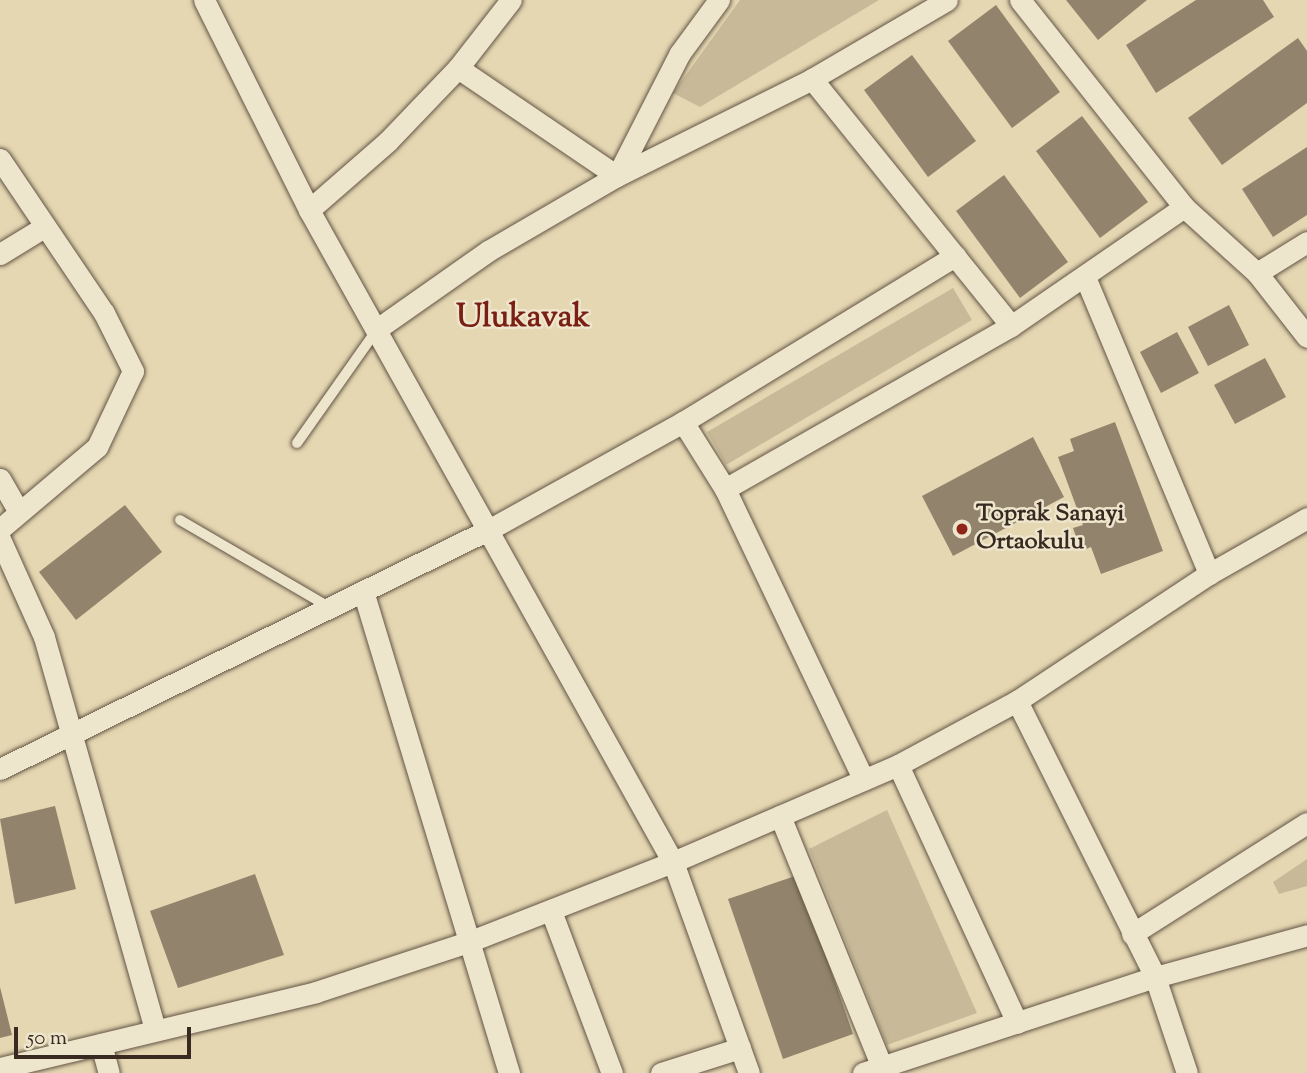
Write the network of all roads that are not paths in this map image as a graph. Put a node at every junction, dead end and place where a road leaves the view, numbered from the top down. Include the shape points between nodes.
1 (510, 0) edge
2 (719, 0) edge
3 (947, 0) edge
4 (1020, 0) edge
5 (207, 2) edge
6 (458, 68) junction
7 (812, 79) junction
8 (0, 159) edge
9 (617, 176) junction
10 (1184, 207) junction
11 (309, 210) junction
12 (44, 227) junction
13 (1307, 242) edge
14 (0, 254) edge
15 (955, 256) junction
16 (1257, 273) junction
17 (1085, 276) junction
18 (1011, 326) junction
19 (377, 329) junction
20 (1307, 337) edge
21 (683, 422) junction
22 (297, 443) dead end
23 (0, 479) edge
24 (725, 489) junction
25 (19, 512) junction
26 (1307, 518) edge
27 (180, 520) dead end
28 (0, 529) edge
29 (490, 529) junction
30 (0, 539) edge
31 (1209, 574) junction
32 (363, 592) junction
33 (331, 608) junction
34 (1017, 701) junction
35 (74, 737) junction
36 (898, 765) junction
37 (0, 769) edge
38 (863, 780) junction
39 (780, 816) junction
40 (1307, 823) edge
41 (673, 862) junction
42 (551, 911) junction
43 (1132, 934) junction
44 (1307, 935) edge
45 (471, 941) junction
46 (1155, 978) junction
47 (1017, 1023) junction
48 (154, 1027) junction
49 (101, 1044) junction
50 (740, 1048) junction
51 (0, 1068) edge
52 (873, 1070) edge
53 (108, 1073) edge
54 (509, 1073) edge
55 (612, 1073) edge
56 (661, 1073) edge
57 (749, 1073) edge
58 (1187, 1073) edge

1 - 6 street
2 - 9 street via 680,53
3 - 7 street
4 - 10 street
5 - 11 street
6 - 9 street
6 - 11 street via 388,141
7 - 9 street
7 - 15 street
8 - 12 street
9 - 19 street via 488,251
10 - 16 street
10 - 17 street
11 - 19 street
12 - 14 street
12 - 25 street via 104,313 133,371 97,447
13 - 16 street
15 - 18 street
15 - 21 street
16 - 20 street
17 - 18 street
17 - 31 street
18 - 24 street
19 - 22 lane
19 - 29 street
21 - 24 street
21 - 29 street
23 - 25 street
24 - 38 street
25 - 28 street
26 - 31 street
27 - 33 lane
29 - 32 street
29 - 41 street
30 - 35 street via 44,638
31 - 34 street
32 - 33 street
32 - 45 street
33 - 35 street
34 - 36 street
34 - 43 street
35 - 37 street
35 - 48 street
36 - 38 street
36 - 47 street
38 - 39 street
39 - 41 street
39 - 52 street
40 - 43 street
41 - 42 street
41 - 50 street
42 - 45 street
42 - 55 street
43 - 46 street
44 - 46 street
45 - 48 street via 316,992
45 - 54 street
46 - 47 street
46 - 58 street
47 - 52 street
48 - 49 street
49 - 51 street
49 - 53 street
50 - 56 street
50 - 57 street

